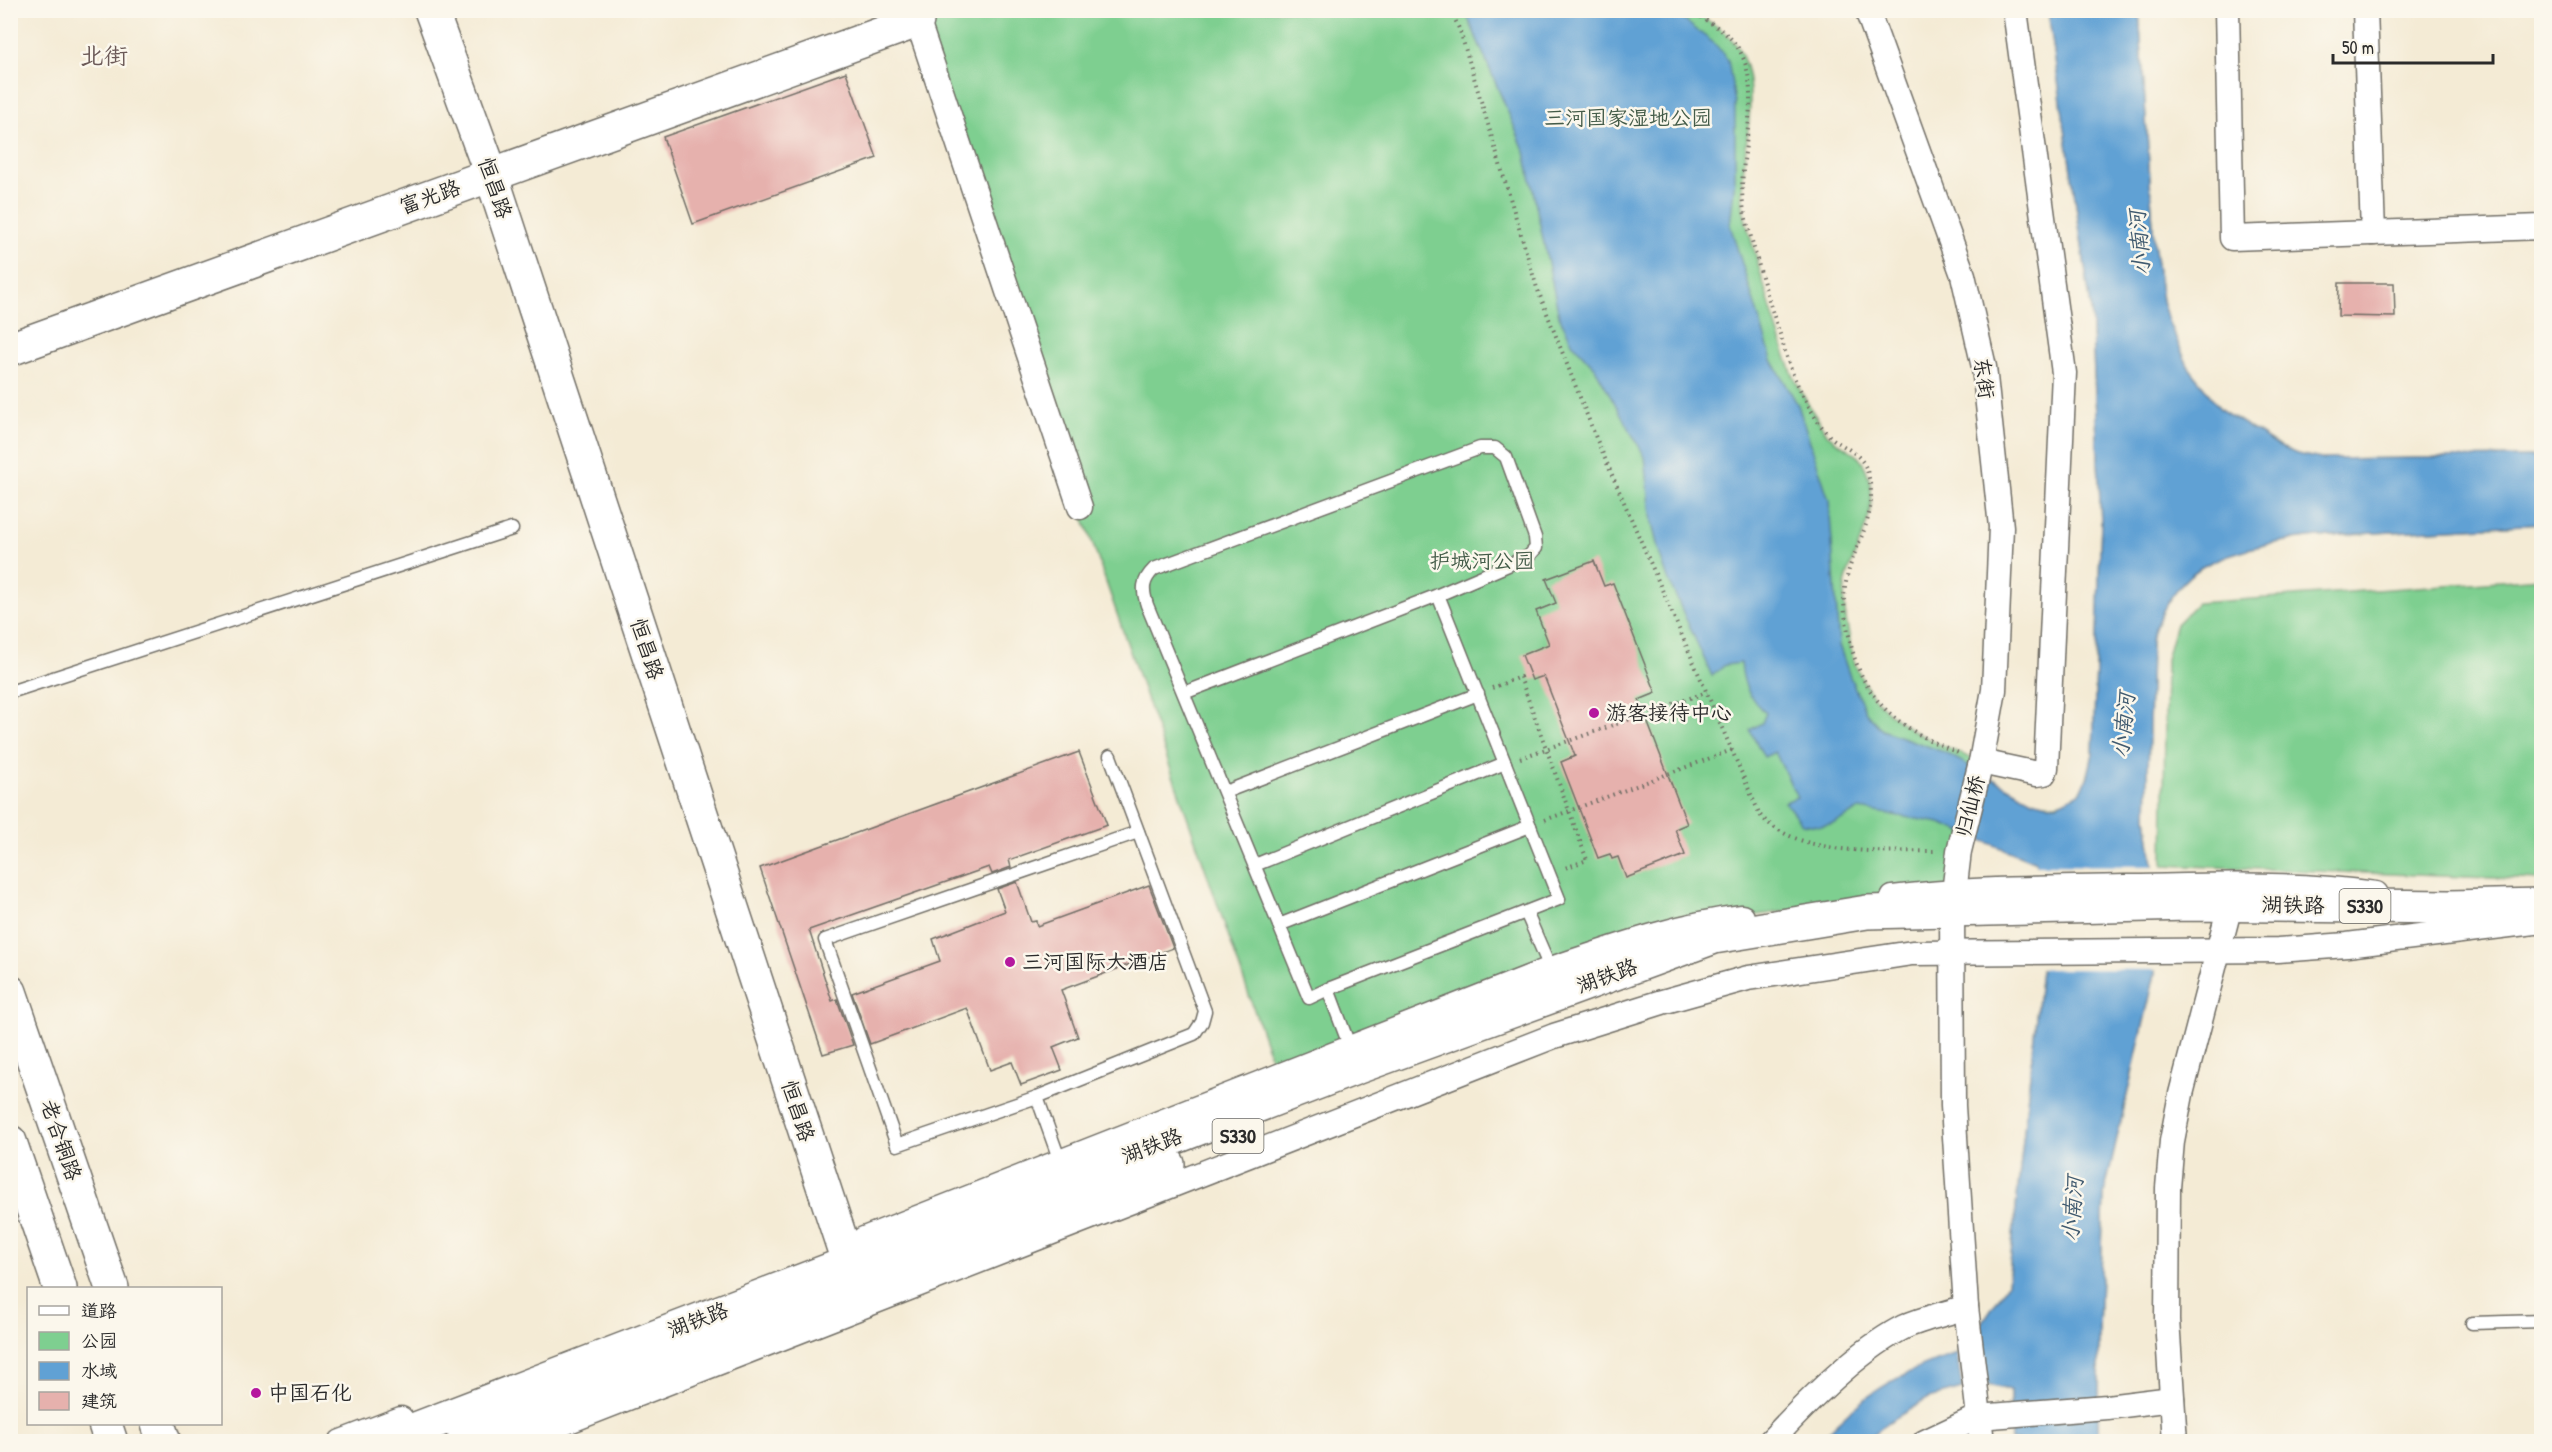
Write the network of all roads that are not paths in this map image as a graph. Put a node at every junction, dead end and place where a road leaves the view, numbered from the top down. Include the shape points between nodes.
1 (431, 10) edge
2 (1867, 10) edge
3 (2015, 10) edge
4 (2227, 10) edge
5 (2365, 10) edge
6 (915, 16) edge
7 (491, 174) junction
8 (2541, 227) edge
9 (2373, 233) junction
10 (10, 349) edge
11 (1080, 507) dead end
12 (512, 529) dead end
13 (1438, 595) junction
14 (10, 692) edge
15 (1184, 693) junction
16 (1478, 694) junction
17 (1110, 756) dead end
18 (1981, 762) junction
19 (1505, 763) junction
20 (1225, 792) junction
21 (1530, 826) junction
22 (1138, 832) junction
23 (1255, 865) junction
24 (2188, 902) junction
25 (2541, 905) edge
26 (1526, 912) junction
27 (2034, 917) junction
28 (2227, 917) junction
29 (1953, 919) junction
30 (2541, 920) edge
31 (1280, 925) junction
32 (2219, 950) junction
33 (1558, 988) junction
34 (1328, 989) junction
35 (10, 992) edge
36 (1356, 1064) junction
37 (1037, 1097) junction
38 (10, 1142) edge
39 (1064, 1170) junction
40 (849, 1267) junction
41 (60, 1287) edge
42 (112, 1287) edge
43 (1966, 1307) junction
44 (2541, 1321) edge
45 (2472, 1323) dead end
46 (2172, 1399) junction
47 (1978, 1417) junction
48 (105, 1425) edge
49 (158, 1425) edge
50 (111, 1442) edge
51 (164, 1442) edge
52 (341, 1442) edge
53 (382, 1442) edge
54 (463, 1442) edge
55 (515, 1442) edge
56 (1770, 1442) edge
57 (1925, 1442) edge
58 (1982, 1442) edge
59 (2175, 1442) edge

1 - 7 main road, 恒昌路
2 - 18 street, 东街 via 1963,275 1984,367 2001,527 1994,690
3 - 18 street via 2064,373 2046,768 2044,773 2037,774
4 - 9 street via 2232,238
5 - 9 street
6 - 7 main road, 富光路
6 - 11 street
7 - 10 main road, 富光路
7 - 40 main road, 恒昌路
8 - 9 street
12 - 14 lane
13 - 15 lane
13 - 15 lane via 1529,556 1536,548 1506,457 1495,448 1480,448 1154,569 1145,579 1143,592
13 - 16 lane
15 - 20 lane
16 - 19 lane
16 - 20 lane
17 - 22 lane
18 - 29 street, 归仙桥 via 1959,851
19 - 21 lane
19 - 23 lane
20 - 23 lane
21 - 26 lane via 1559,899
21 - 31 lane
22 - 37 lane via 1204,1017 1194,1034
22 - 37 lane via 825,940 897,1145
23 - 31 lane
24 - 25 main road, 湖铁路 / S330
24 - 27 main road, S330
24 - 28 main road, 湖铁路 / S330
26 - 33 lane
26 - 34 lane
27 - 29 main road, 湖铁路 / S330
27 - 29 street
27 - 32 street via 2179,950
28 - 30 main road, 湖铁路 / S330
28 - 32 street
29 - 33 main road, 湖铁路 / S330 via 1867,912 1714,937
29 - 40 main road, 湖铁路 / S330 via 1751,947 1512,1028 1306,1108
29 - 43 street, 归仙桥 via 1953,1106
29 - 55 street via 1912,953 1748,978 1554,1036
30 - 32 street via 2347,945
31 - 34 lane via 1309,998
32 - 46 street via 2172,1141 2167,1320
33 - 36 main road, 湖铁路 / S330
34 - 36 lane
35 - 42 main road, 老合铜路
36 - 39 main road, 湖铁路 / S330
37 - 39 lane
38 - 41 main road
39 - 40 main road, 湖铁路 / S330
40 - 52 street
40 - 53 main road, 湖铁路 / S330
40 - 54 main road, 湖铁路 / S330
43 - 47 street, 归仙桥
43 - 56 street via 1906,1326 1869,1349
44 - 45 lane
46 - 47 street
46 - 59 street
47 - 57 street
47 - 58 street, 归仙桥
48 - 50 main road
49 - 51 main road

